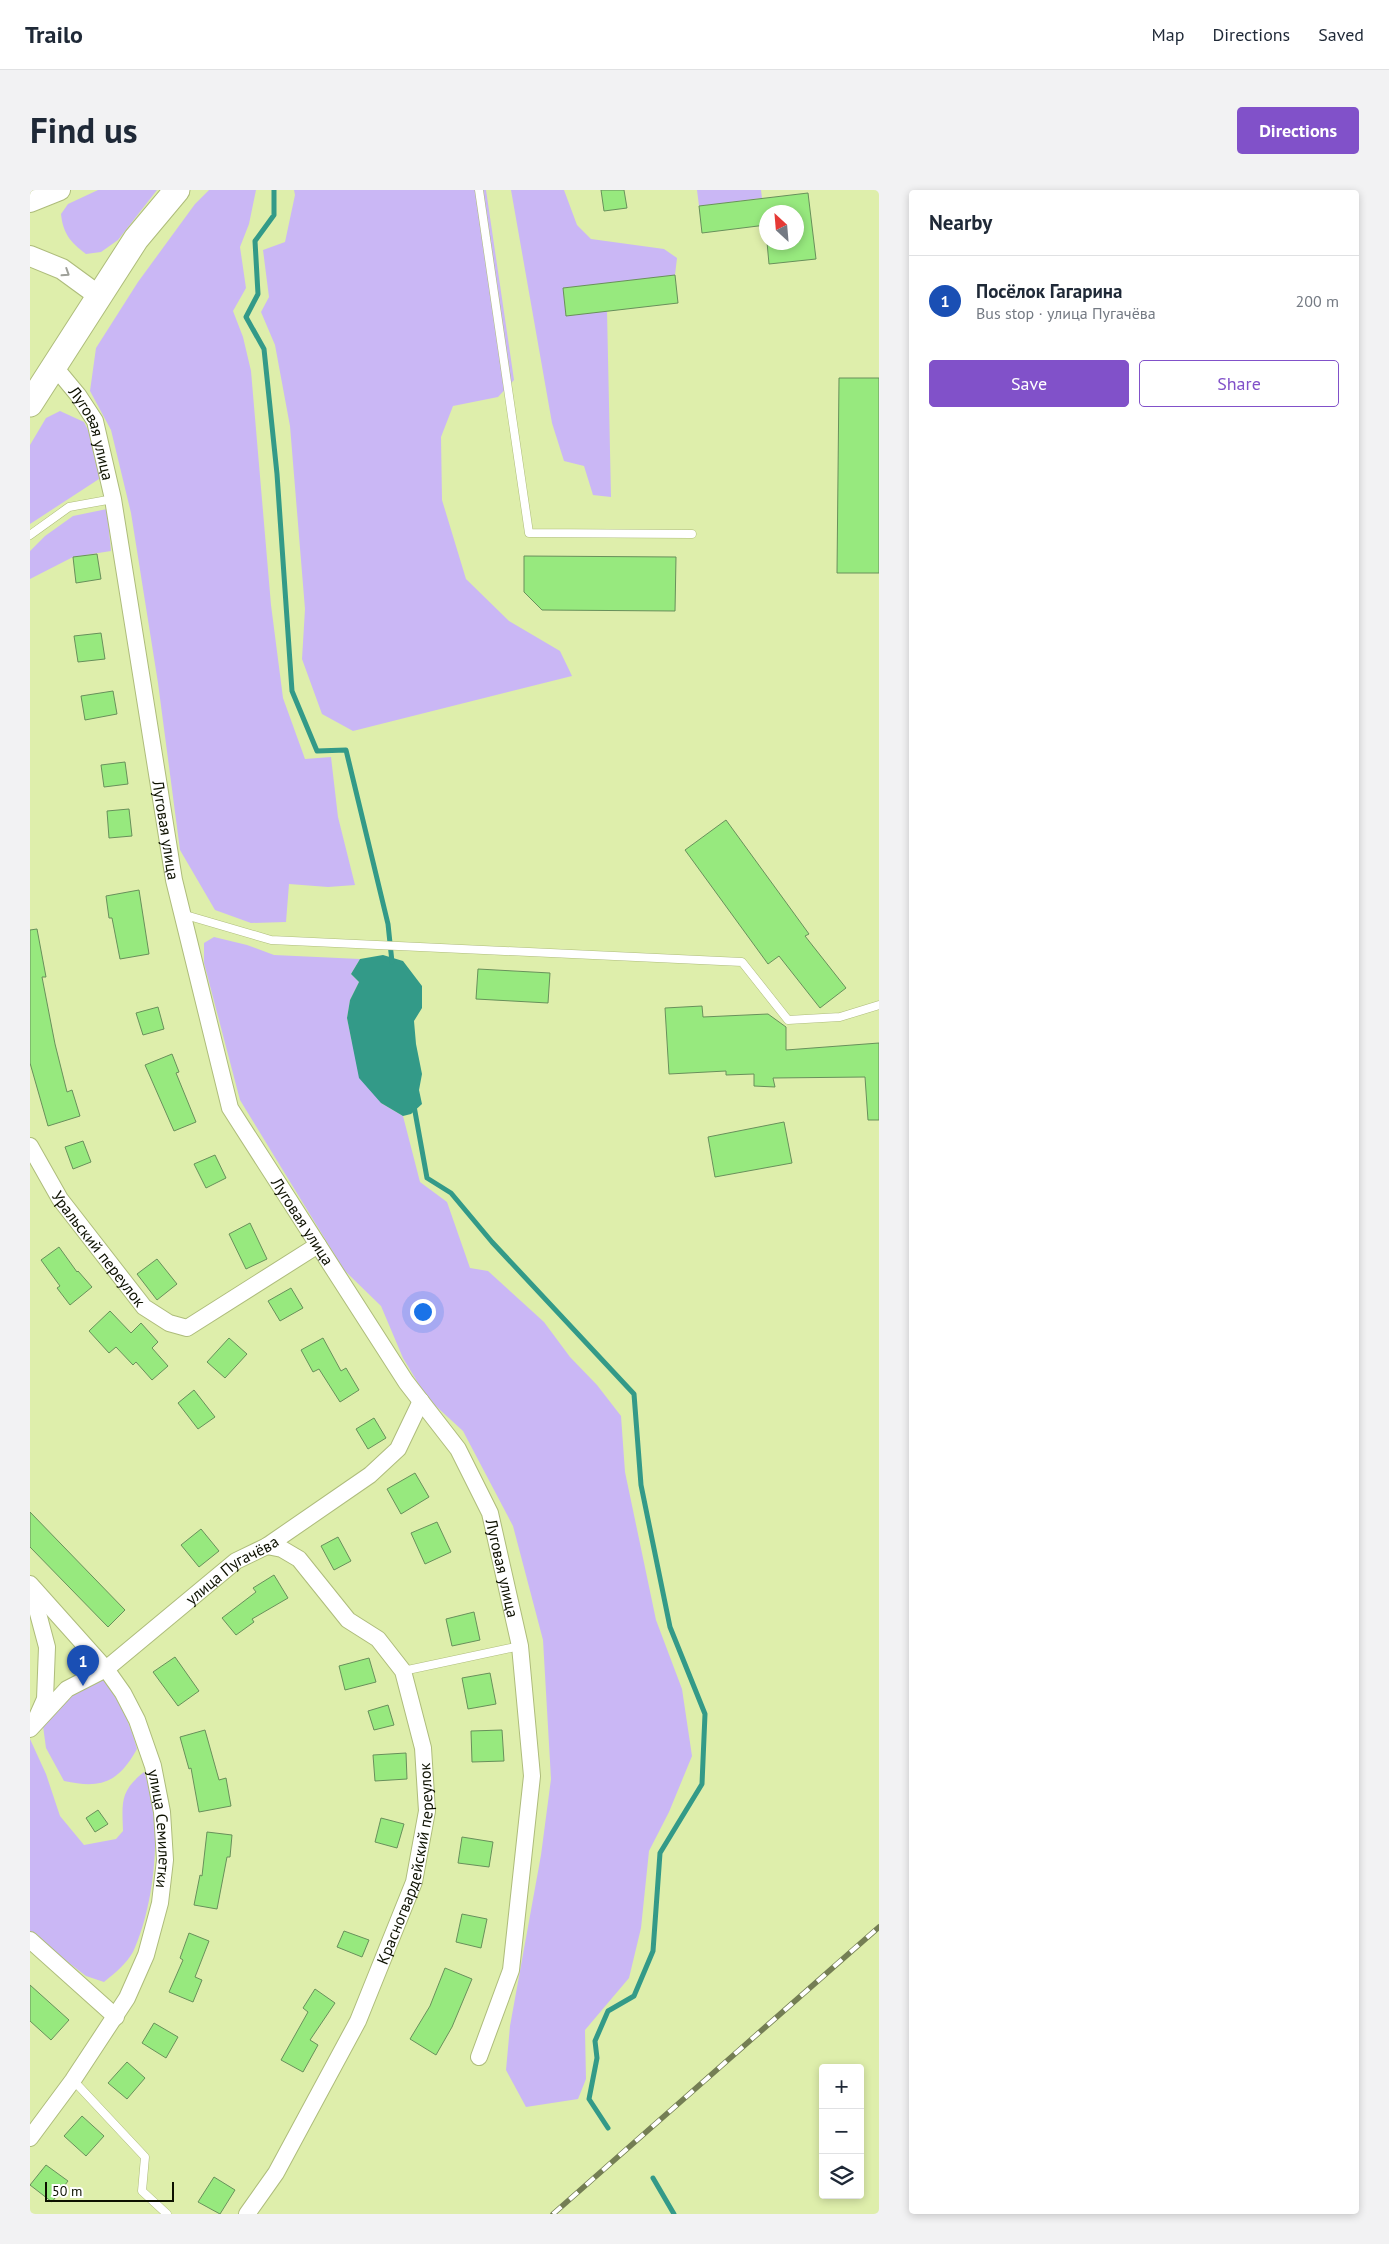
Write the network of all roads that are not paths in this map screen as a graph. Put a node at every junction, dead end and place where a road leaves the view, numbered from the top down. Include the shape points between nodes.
1 (60, 190) edge
2 (177, 190) edge
3 (479, 190) edge
4 (30, 202) edge
5 (30, 256) edge
6 (99, 296) junction
7 (54, 366) junction
8 (30, 404) edge
9 (113, 498) junction
10 (30, 534) edge
11 (692, 534) dead end
12 (182, 914) junction
13 (879, 1005) edge
14 (30, 1146) edge
15 (318, 1246) junction
16 (421, 1401) junction
17 (267, 1546) junction
18 (30, 1585) edge
19 (520, 1646) junction
20 (106, 1669) junction
21 (403, 1671) junction
22 (31, 1728) edge
23 (30, 1940) edge
24 (116, 2017) junction
25 (479, 2057) dead end
26 (72, 2080) junction
27 (30, 2138) edge
28 (167, 2214) edge
29 (247, 2214) edge

1 - 4 street
2 - 6 main road via 136,239
3 - 11 lane via 529,533
5 -> 6 street via 62,269
6 - 7 main road
7 - 8 main road
7 - 9 street, Луговая улица via 95,421
9 - 10 lane via 69,507
9 - 12 street, Луговая улица
12 - 13 lane via 271,940 742,962 788,1020 840,1017
12 - 15 street, Луговая улица via 230,1108
14 - 15 street, Уральский переулок via 60,1199 144,1307 169,1323 187,1328
15 - 16 street, Луговая улица
16 - 17 street, улица Пугачёва via 398,1449 370,1475
16 - 19 street, Луговая улица via 458,1449 490,1513
17 - 20 street, улица Пугачёва via 236,1561
17 - 21 street, Красногвардейский переулок via 282,1549 299,1559 348,1620 378,1639
18 - 20 street, улица Семилетки
18 - 22 street via 47,1646 45,1699
19 - 21 lane
19 - 25 street, Луговая улица via 532,1776 511,1970
20 - 22 street, улица Пугачёва via 66,1689
20 - 24 street, улица Семилетки via 124,1692 152,1766 162,1812 165,1860 160,1903 146,1955
21 - 29 street, Красногвардейский переулок via 423,1748 427,1811 414,1882 358,2021 276,2173
23 - 24 street
24 - 26 street, улица Семилетки
26 - 27 street, улица Семилетки
26 - 28 lane via 145,2158 142,2192

